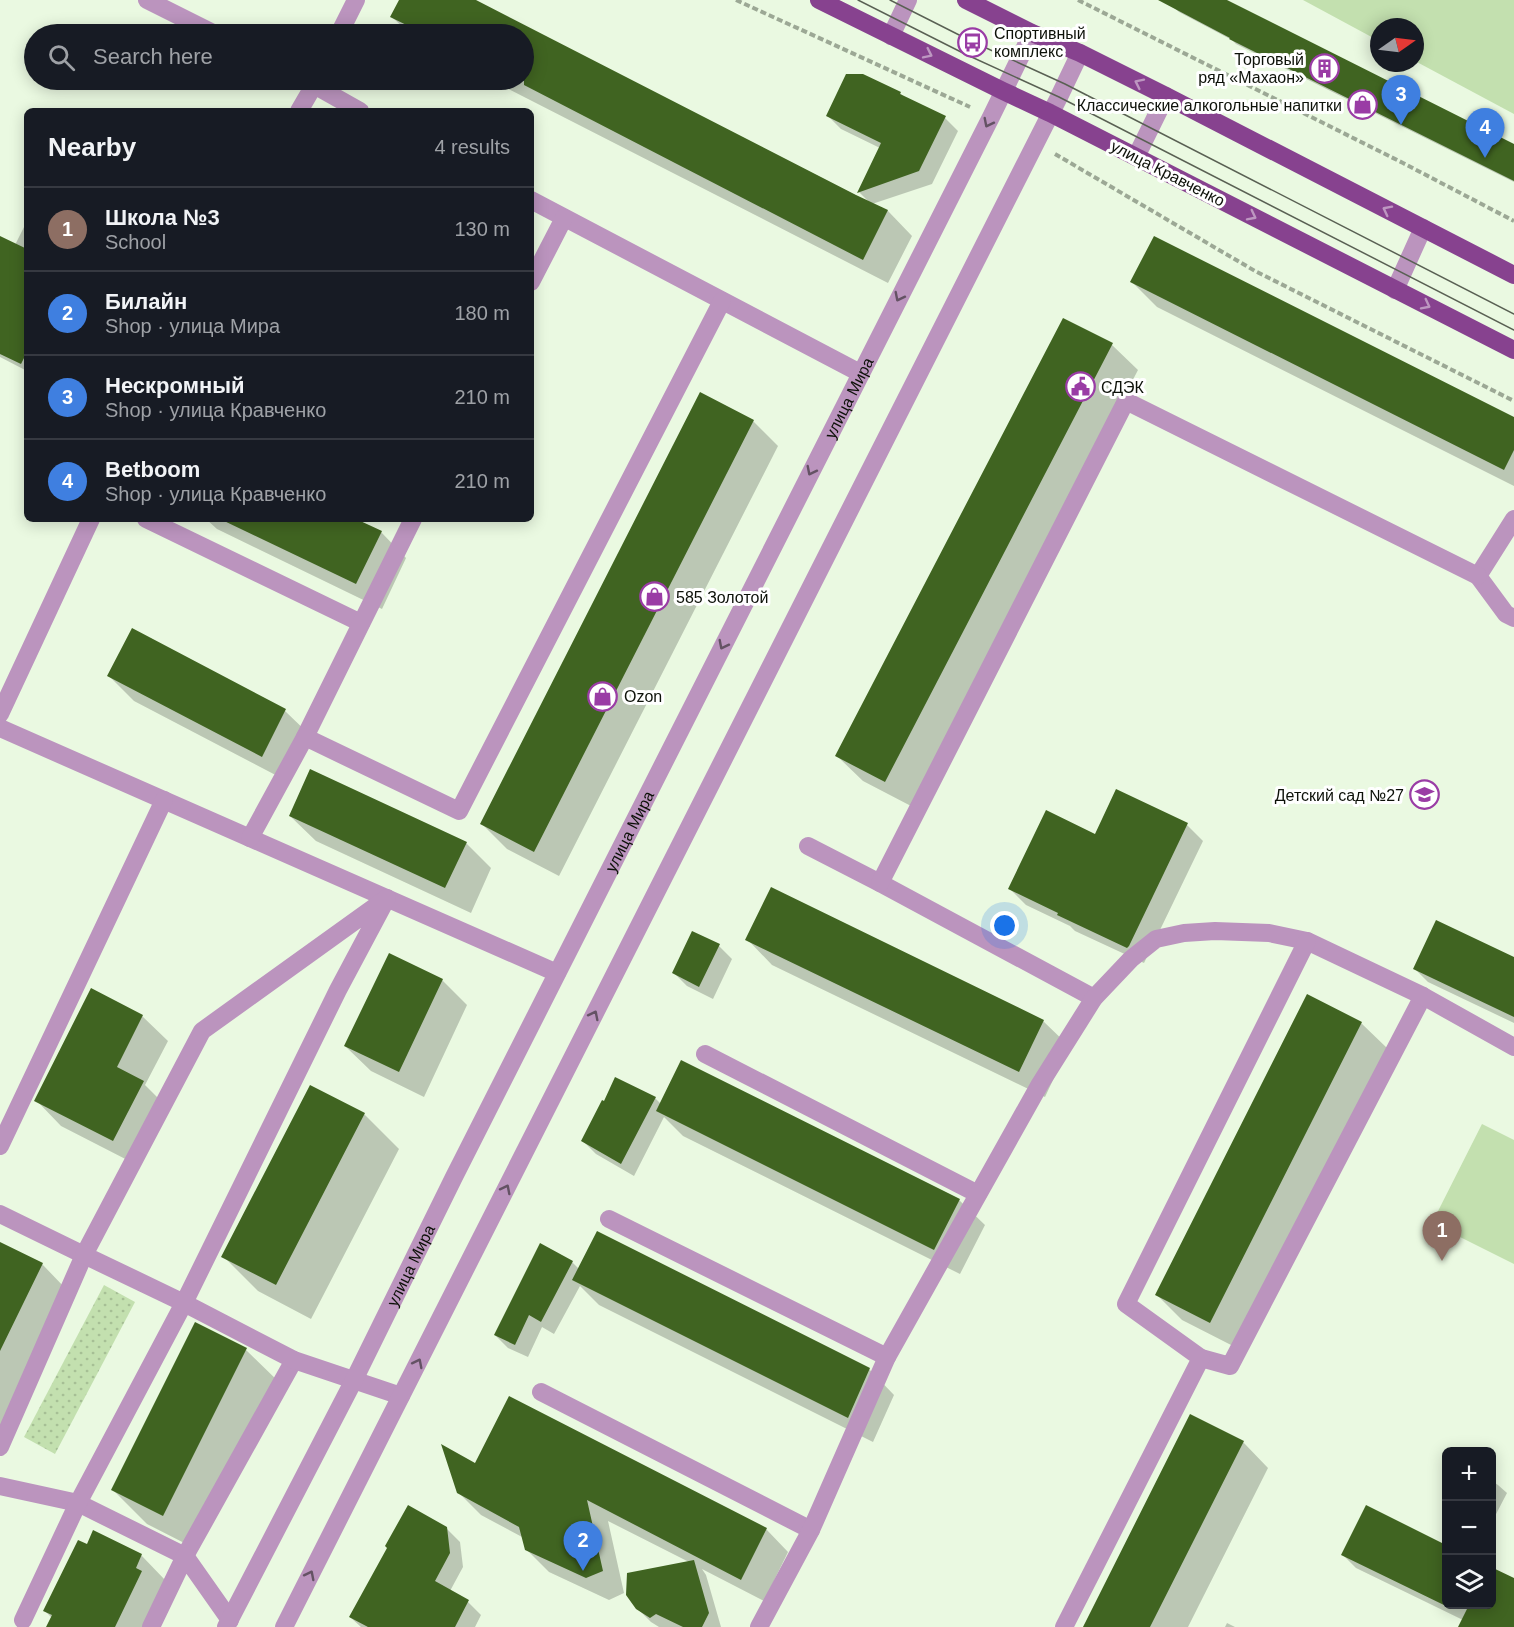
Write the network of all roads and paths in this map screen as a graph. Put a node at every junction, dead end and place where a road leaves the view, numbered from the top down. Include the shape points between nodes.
1 (147, 0) edge
2 (356, 0) edge
3 (736, 0) edge
4 (819, 0) edge
5 (908, 0) edge
6 (966, 0) edge
7 (1078, 0) edge
8 (195, 24) edge
9 (344, 24) edge
10 (1032, 33) junction
11 (891, 36) junction
12 (1080, 53) junction
13 (308, 90) edge
14 (326, 90) edge
15 (1003, 92) junction
16 (1166, 96) junction
17 (300, 108) edge
18 (355, 108) edge
19 (1050, 113) junction
20 (991, 117) junction
21 (1035, 142) junction
22 (1136, 157) junction
23 (534, 202) edge
24 (564, 218) junction
25 (1514, 221) edge
26 (1423, 228) junction
27 (1514, 275) edge
28 (534, 276) edge
29 (1395, 290) junction
30 (722, 301) junction
31 (1514, 350) edge
32 (860, 373) junction
33 (1514, 401) edge
34 (1514, 519) edge
35 (90, 522) edge
36 (152, 522) edge
37 (412, 522) edge
38 (1478, 576) junction
39 (1514, 618) edge
40 (361, 623) junction
41 (0, 714) edge
42 (0, 728) edge
43 (305, 737) junction
44 (164, 800) junction
45 (250, 838) junction
46 (808, 846) dead end
47 (880, 883) junction
48 (387, 898) junction
49 (1307, 941) junction
50 (557, 973) junction
51 (1423, 996) junction
52 (1095, 998) junction
53 (1514, 1047) edge
54 (705, 1054) dead end
55 (0, 1146) edge
56 (978, 1194) junction
57 (0, 1214) edge
58 (609, 1219) dead end
59 (84, 1255) junction
60 (184, 1303) junction
61 (886, 1357) junction
62 (1201, 1358) junction
63 (294, 1360) junction
64 (354, 1380) junction
65 (541, 1392) dead end
66 (401, 1396) junction
67 (0, 1448) edge
68 (0, 1486) edge
69 (78, 1503) junction
70 (811, 1530) junction
71 (185, 1556) junction
72 (23, 1620) dead end
73 (228, 1624) edge
74 (151, 1627) edge
75 (284, 1627) edge
76 (759, 1627) edge
77 (1064, 1627) edge

1 - 8 street
2 - 9 street
3 - 20 path
4 - 11 main road, улица Кравченко
5 - 11 street
6 - 10 main road
7 - 25 path
10 - 12 main road
10 - 15 street, улица Мира
11 -> 15 main road, улица Кравченко
16 -> 12 main road
12 - 19 street
13 - 17 street
14 - 18 street
15 - 19 main road, улица Кравченко
15 - 20 street, улица Мира
16 - 22 street
26 -> 16 main road
19 - 21 street
19 - 22 main road, улица Кравченко
20 -> 32 street, улица Мира
21 - 33 path via 1255,271
66 -> 21 street
22 -> 29 main road, улица Кравченко
23 - 24 street
24 - 28 street
24 - 30 street
26 - 27 main road
26 - 29 street
29 -> 31 main road, улица Кравченко
30 - 32 street
30 - 43 street via 459,811
32 -> 50 street, улица Мира
34 - 38 street
35 - 41 street
36 - 40 street
37 - 40 street
38 - 39 street via 1506,614
38 - 47 street via 1126,401
40 - 43 street
42 - 44 street
43 - 45 street
44 - 45 street
44 - 55 street
45 - 48 street
46 - 47 street
47 - 52 street
48 - 50 street
48 - 59 street via 201,1031
48 - 60 street
49 - 51 street
49 - 52 street via 1269,933 1215,930 1156,939 1131,959
49 - 62 street via 1126,1304
50 - 64 street, улица Мира
51 - 53 street
51 - 62 street via 1230,1366
52 - 56 street via 1040,1084
54 - 56 street
56 - 61 street
57 - 59 street
58 - 61 street
59 - 60 street
59 - 67 street
60 - 63 street
60 - 69 street
61 - 70 street
62 - 77 street
63 - 64 street
63 - 71 street
64 - 66 street
64 - 73 street, улица Мира
65 - 70 street
75 -> 66 street
68 - 69 street
69 - 71 street
69 - 72 street
70 - 76 street
71 - 73 street
71 - 74 street

